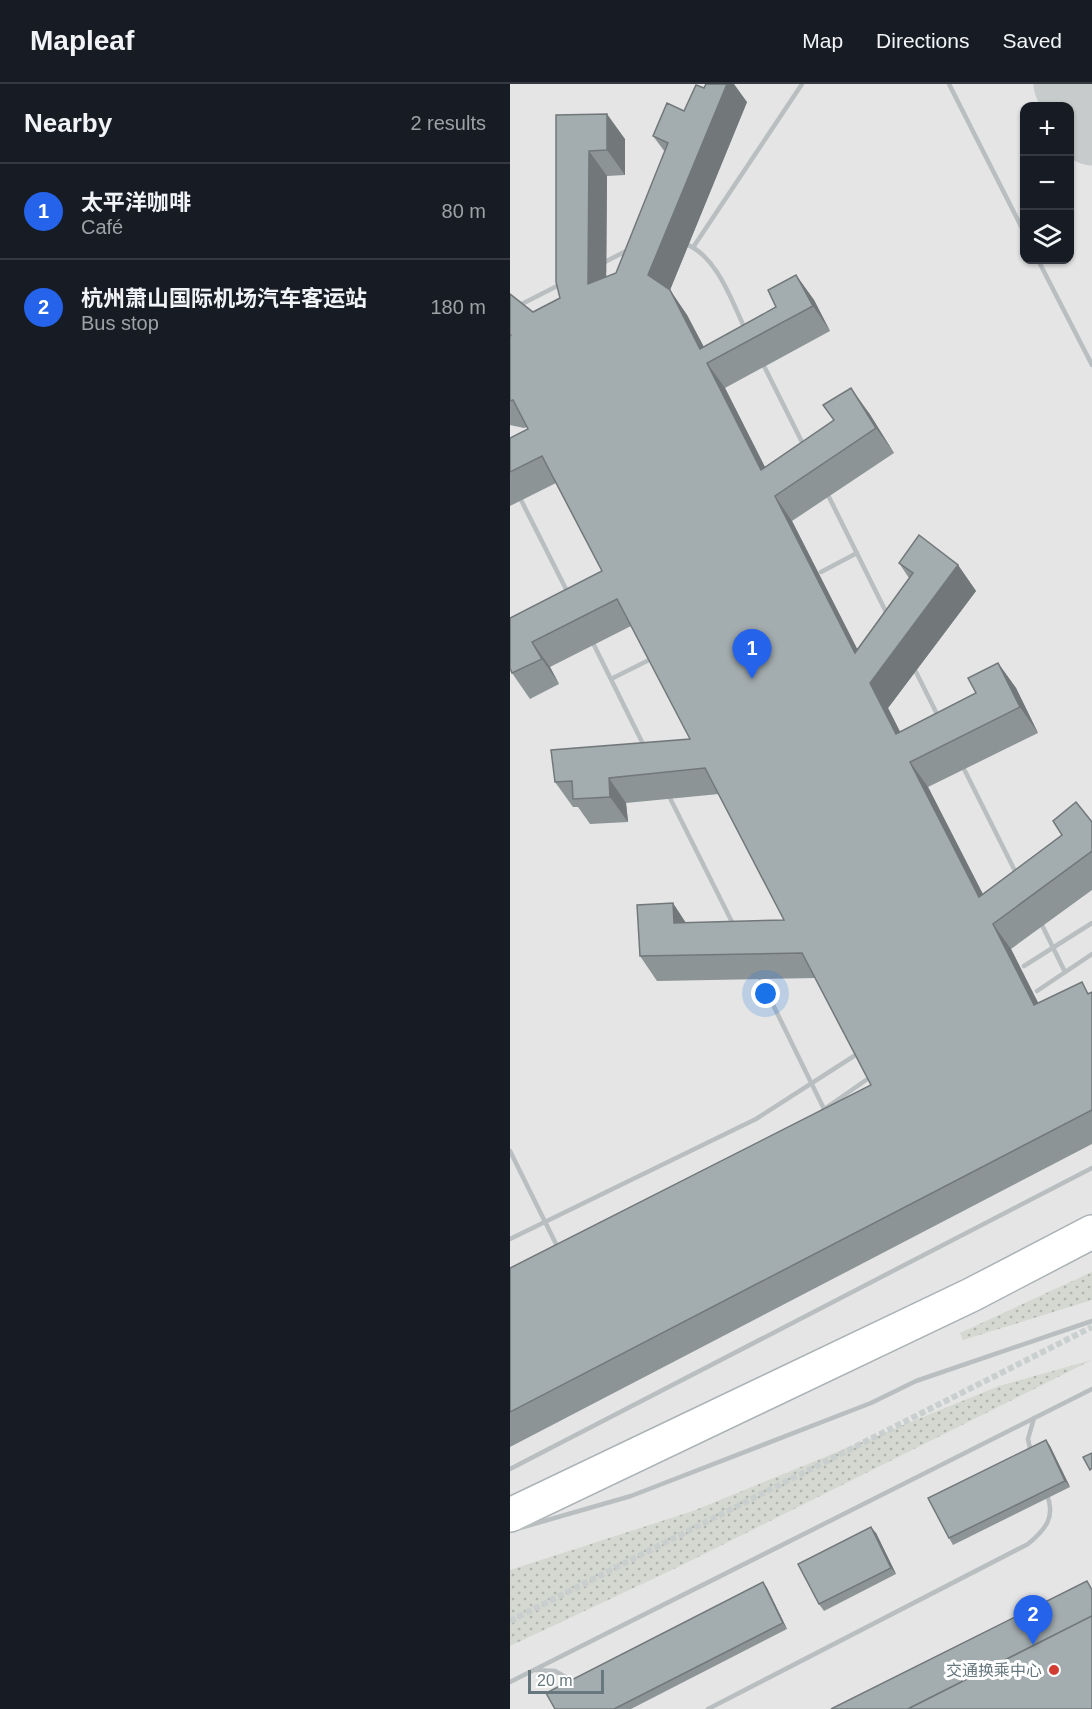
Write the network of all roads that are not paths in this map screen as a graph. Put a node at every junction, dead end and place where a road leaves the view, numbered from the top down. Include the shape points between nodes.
1 (802, 84) edge
2 (949, 84) edge
3 (1020, 224) edge
4 (676, 241) dead end
5 (637, 246) edge
6 (694, 246) junction
7 (1040, 264) edge
8 (595, 267) dead end
9 (563, 283) edge
10 (510, 310) edge
11 (748, 335) edge
12 (759, 356) edge
13 (1092, 365) edge
14 (805, 450) edge
15 (821, 481) edge
16 (515, 488) edge
17 (857, 553) junction
18 (821, 572) dead end
19 (574, 605) edge
20 (889, 617) edge
21 (589, 637) edge
22 (649, 660) edge
23 (910, 660) dead end
24 (611, 679) junction
25 (942, 724) edge
26 (648, 754) edge
27 (958, 756) edge
28 (664, 786) edge
29 (1021, 883) edge
30 (1037, 915) edge
31 (1092, 923) edge
32 (738, 935) edge
33 (1053, 947) junction
34 (1092, 954) edge
35 (1024, 966) dead end
36 (754, 967) edge
37 (1065, 972) junction
38 (1037, 991) dead end
39 (854, 1056) edge
40 (866, 1080) edge
41 (812, 1084) junction
42 (824, 1109) junction
43 (815, 1115) edge
44 (510, 1151) edge
45 (1092, 1168) edge
46 (546, 1222) junction
47 (1092, 1232) edge
48 (510, 1239) edge
49 (569, 1244) edge
50 (559, 1249) junction
51 (549, 1254) edge
52 (1092, 1321) edge
53 (1091, 1390) edge
54 (1034, 1418) junction
55 (1033, 1461) edge
56 (510, 1469) edge
57 (1045, 1490) edge
58 (510, 1515) edge
59 (510, 1530) edge
60 (536, 1670) junction
61 (510, 1682) edge
62 (580, 1689) edge
63 (708, 1709) edge

1 - 6 lane
2 - 3 lane
4 - 6 lane
5 - 8 lane
6 - 11 lane via 718,273
7 - 13 lane
9 - 10 lane
12 - 14 lane
15 - 17 lane
16 - 19 lane
17 - 18 lane
17 - 20 lane
21 - 24 lane
22 - 24 lane
23 - 25 lane
24 - 26 lane
27 - 29 lane
28 - 32 lane
30 - 33 lane
31 - 33 lane
33 - 35 lane
33 - 37 lane
34 - 37 lane
36 - 41 lane
37 - 38 lane
39 - 41 lane
40 - 42 lane
41 - 42 lane
41 - 46 lane via 756,1119
42 - 43 lane
44 - 46 lane
45 - 56 lane
46 - 48 lane
46 - 50 lane
47 - 58 main road via 971,1295
49 - 50 lane
50 - 51 lane
52 - 59 lane via 916,1381 871,1403 631,1496
53 - 54 lane
54 - 55 lane via 1028,1439
54 - 60 lane
57 - 63 lane via 1050,1517 1046,1529 1028,1544
60 - 61 lane
60 - 62 lane via 555,1671 573,1680

